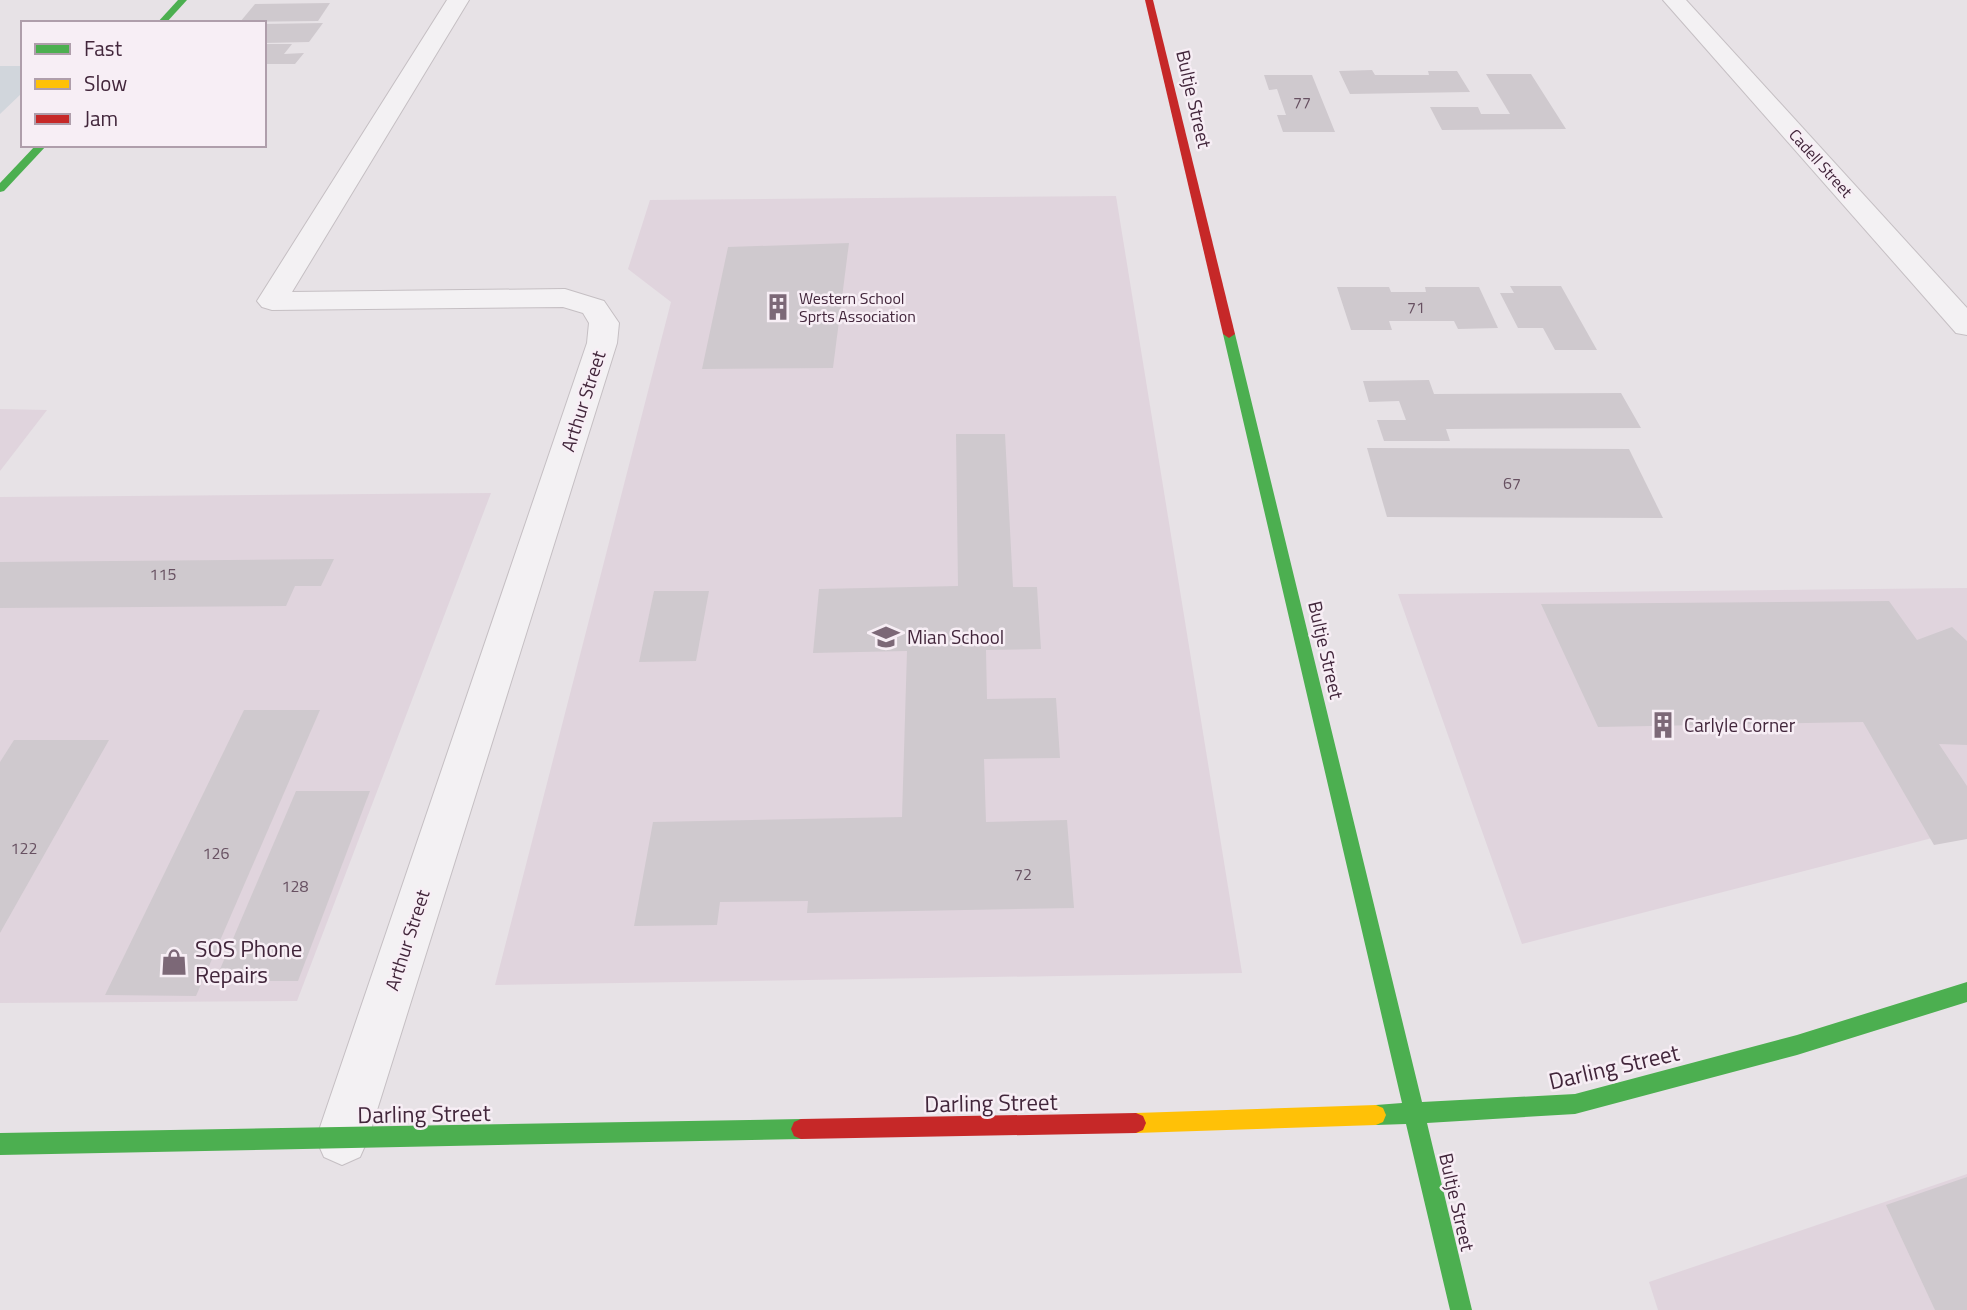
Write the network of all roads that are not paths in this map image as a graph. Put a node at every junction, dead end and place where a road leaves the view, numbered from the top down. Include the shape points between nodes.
1 (183, 0) edge
2 (458, 0) edge
3 (1149, 0) edge
4 (1674, 0) edge
5 (162, 21) edge
6 (40, 147) edge
7 (0, 189) edge
8 (1967, 326) edge
9 (1967, 992) edge
10 (1415, 1115) junction
11 (342, 1139) junction
12 (0, 1144) edge
13 (1461, 1310) edge

1 - 5 street
2 - 11 street, Arthur Street via 272,301 565,298 594,307 604,323 602,343
3 - 10 street, Bultje Street
4 - 8 street, Cadell Street
6 - 7 street
9 - 10 street, Darling Street via 1797,1045 1575,1104
10 - 11 street, Darling Street
10 - 13 street, Bultje Street
11 - 12 street, Darling Street

